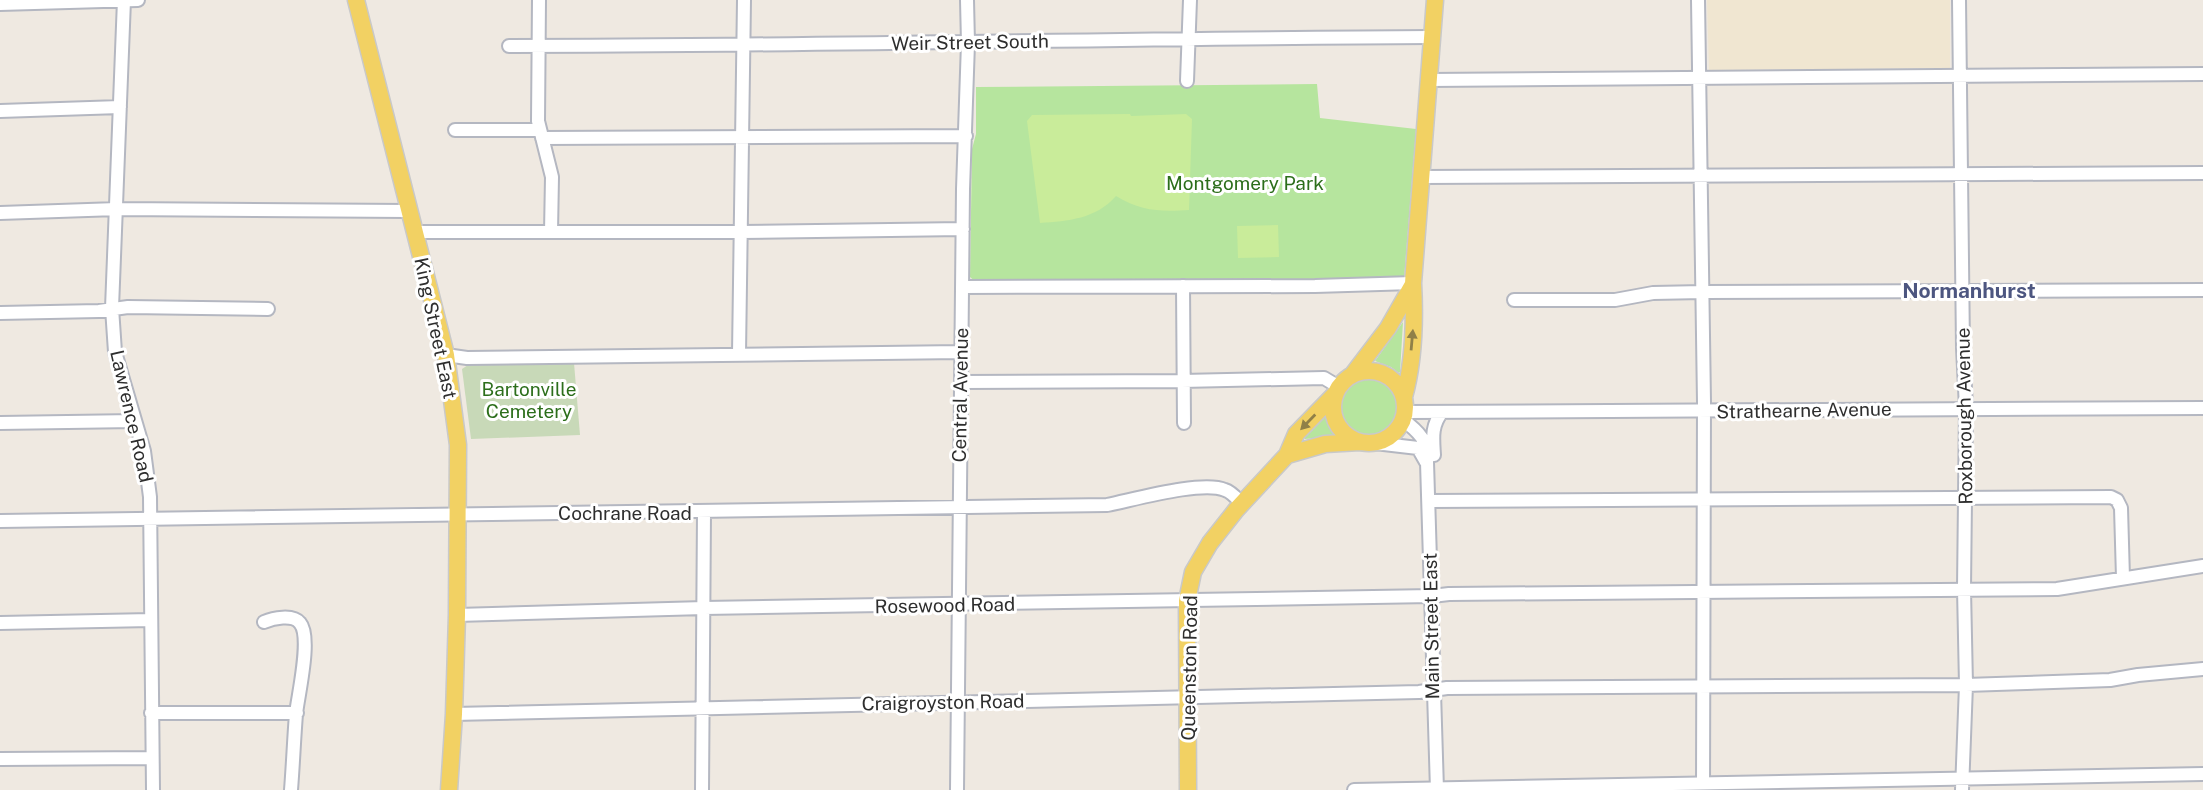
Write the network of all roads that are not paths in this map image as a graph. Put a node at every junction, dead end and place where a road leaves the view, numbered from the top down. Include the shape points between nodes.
1 (138, 0) edge
2 (356, 0) edge
3 (539, 0) edge
4 (744, 0) edge
5 (967, 0) edge
6 (1190, 0) edge
7 (1435, 0) edge
8 (1698, 0) edge
9 (1959, 0) edge
10 (124, 1) edge
11 (0, 4) edge
12 (1432, 37) junction
13 (1189, 38) junction
14 (968, 43) junction
15 (743, 44) junction
16 (509, 46) dead end
17 (538, 46) junction
18 (2203, 74) edge
19 (1961, 76) junction
20 (1700, 79) junction
21 (1428, 80) junction
22 (1187, 81) dead end
23 (121, 107) junction
24 (0, 111) edge
25 (455, 130) dead end
26 (541, 134) junction
27 (965, 136) junction
28 (742, 137) junction
29 (2203, 173) edge
30 (1962, 174) junction
31 (1422, 177) junction
32 (1702, 177) junction
33 (117, 209) junction
34 (409, 211) junction
35 (0, 213) edge
36 (963, 229) junction
37 (415, 232) junction
38 (551, 232) junction
39 (741, 232) junction
40 (1413, 283) junction
41 (1183, 286) junction
42 (962, 287) junction
43 (2203, 290) edge
44 (1703, 292) junction
45 (1963, 292) junction
46 (1514, 300) dead end
47 (112, 308) junction
48 (268, 309) dead end
49 (0, 313) edge
50 (961, 352) junction
51 (739, 354) junction
52 (446, 355) junction
53 (1353, 374) junction
54 (1182, 381) junction
55 (961, 382) junction
56 (1337, 390) junction
57 (1966, 408) junction
58 (2203, 408) edge
59 (1404, 410) junction
60 (1704, 411) junction
61 (1442, 412) junction
62 (135, 421) junction
63 (0, 423) edge
64 (1184, 423) dead end
65 (1367, 442) junction
66 (1287, 455) junction
67 (1427, 467) junction
68 (1965, 498) junction
69 (1704, 499) junction
70 (1429, 501) junction
71 (1242, 504) junction
72 (959, 508) junction
73 (458, 513) junction
74 (704, 513) junction
75 (150, 518) junction
76 (0, 521) edge
77 (2203, 566) edge
78 (2123, 579) junction
79 (1964, 589) junction
80 (1703, 591) junction
81 (1432, 596) junction
82 (1187, 601) junction
83 (960, 605) junction
84 (704, 608) junction
85 (457, 615) junction
86 (151, 620) junction
87 (264, 622) dead end
88 (0, 623) edge
89 (2203, 669) edge
90 (1703, 685) junction
91 (1966, 685) junction
92 (1432, 689) junction
93 (1188, 697) junction
94 (958, 702) junction
95 (702, 709) junction
96 (151, 713) junction
97 (297, 713) junction
98 (454, 714) junction
99 (152, 758) junction
100 (0, 759) edge
101 (2203, 774) edge
102 (1962, 784) edge
103 (1703, 786) edge
104 (1437, 789) edge
105 (153, 790) edge
106 (291, 790) edge
107 (449, 790) edge
108 (702, 790) edge
109 (957, 790) edge
110 (1188, 790) edge
111 (1354, 790) edge

1 - 10 street
2 - 34 main road, King Street East
3 - 17 street
4 - 15 street
5 - 14 street, Central Avenue
6 - 13 street
7 - 12 main road
8 - 20 street
9 - 19 street, Roxborough Avenue
10 - 11 street
10 - 23 street, Lawrence Road
12 - 13 street, Weir Street South
12 - 21 main road
13 - 14 street, Weir Street South
13 - 22 street
14 - 15 street, Weir Street South
14 - 27 street, Central Avenue
15 - 17 street, Weir Street South
15 - 28 street
16 - 17 street, Weir Street South
17 - 26 street
18 - 19 street
19 - 20 street
19 - 30 street, Roxborough Avenue
20 - 21 street
20 - 32 street
21 - 31 main road
23 - 24 street
23 - 33 street, Lawrence Road
25 - 26 street
26 - 28 street
26 - 38 street via 552,177
27 - 28 street
27 - 36 street, Central Avenue
28 - 39 street
29 - 30 street
30 - 32 street
30 - 45 street, Roxborough Avenue
31 - 32 street
31 - 40 main road
32 - 44 street
33 - 34 street
33 - 35 street
33 - 47 street, Lawrence Road
34 - 37 main road, King Street East
36 - 39 street
36 - 42 street, Central Avenue
37 - 38 street
37 - 52 main road, King Street East
38 - 39 street
39 - 51 street
40 - 41 street
40 - 53 main road via 1388,328
59 -> 40 main road via 1415,308
41 - 42 street
41 - 54 street
42 - 50 street, Central Avenue
43 - 45 street
44 - 45 street
44 - 46 street via 1653,293 1615,300
44 - 60 street
45 - 57 street, Roxborough Avenue
47 - 48 street
47 - 49 street
47 - 62 street, Lawrence Road via 115,352
50 - 51 street
50 - 55 street, Central Avenue
51 - 52 street
52 - 73 main road, King Street East via 458,445
53 - 56 main road
53 - 59 main road via 1366,371 1395,381
54 - 55 street
54 - 56 street via 1324,378
54 - 64 street
55 - 72 street, Central Avenue
56 - 65 main road via 1335,419 1345,433
56 -> 66 main road, Queenston Road via 1296,434
57 - 58 street, Strathearne Avenue
57 - 60 street, Strathearne Avenue
57 - 68 street, Roxborough Avenue
59 - 61 street, Strathearne Avenue
59 - 65 main road via 1392,435
59 - 67 street, Main Street East via 1425,443
60 - 61 street, Strathearne Avenue
60 - 69 street
61 - 67 street via 1434,424 1434,455
62 - 63 street
62 - 75 street, Lawrence Road via 148,470
65 - 66 main road via 1318,445
65 - 67 street via 1416,448
66 - 71 main road, Queenston Road
67 - 70 street, Main Street East
68 - 69 street
68 - 78 street via 2116,499 2121,508
68 - 79 street, Roxborough Avenue
69 - 70 street
69 - 80 street
70 - 81 street, Main Street East
71 - 72 street, Cochrane Road via 1222,489 1193,488 1107,505
71 - 82 main road, Queenston Road via 1199,558
72 - 74 street, Cochrane Road
72 - 83 street, Central Avenue
73 - 74 street, Cochrane Road
73 - 75 street, Cochrane Road
73 - 85 main road, King Street East
74 - 84 street
75 - 76 street, Cochrane Road
75 - 86 street, Lawrence Road
77 - 78 street, Rosewood Road
78 - 79 street, Rosewood Road via 2057,589
79 - 80 street, Rosewood Road
79 - 91 street, Roxborough Avenue
80 - 81 street, Rosewood Road
80 - 90 street
81 - 82 street, Rosewood Road
81 - 92 street, Main Street East
82 - 83 street, Rosewood Road
82 - 93 main road, Queenston Road
83 - 84 street, Rosewood Road
83 - 94 street, Central Avenue
84 - 85 street, Rosewood Road
84 - 95 street
85 - 98 main road, King Street East
86 - 88 street
86 - 96 street, Lawrence Road
87 - 97 street via 292,618 303,625 304,663
89 - 91 street, Craigroyston Road via 2110,680
90 - 91 street, Craigroyston Road
90 - 92 street, Craigroyston Road
90 - 103 street
91 - 102 street, Roxborough Avenue
92 - 93 street, Craigroyston Road
92 - 104 street, Main Street East
93 - 94 street, Craigroyston Road
93 - 110 main road, Queenston Road
94 - 95 street, Craigroyston Road
94 - 109 street, Central Avenue
95 - 98 street, Craigroyston Road
95 - 108 street
96 - 97 street
96 - 99 street, Lawrence Road
97 - 106 street
98 - 107 main road, King Street East
99 - 100 street
99 - 105 street, Lawrence Road
101 - 102 street
102 - 103 street
103 - 104 street
104 - 111 street

